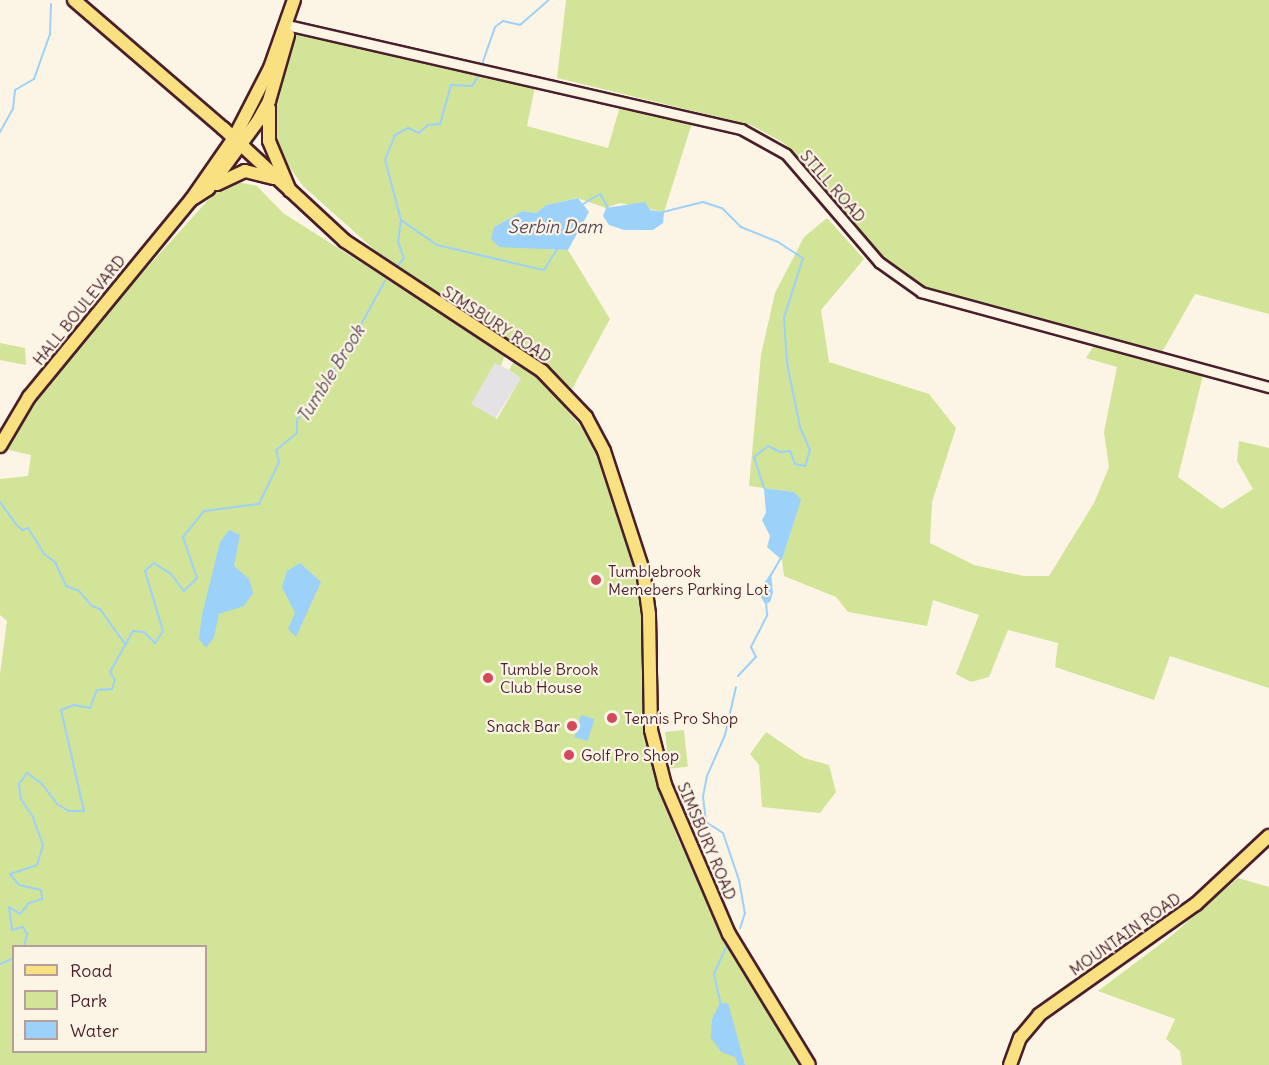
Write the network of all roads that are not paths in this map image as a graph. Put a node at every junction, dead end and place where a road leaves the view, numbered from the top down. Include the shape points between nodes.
1 (74, 0) edge
2 (294, 0) edge
3 (287, 25) junction
4 (269, 101) junction
5 (238, 142) junction
6 (278, 179) junction
7 (208, 189) junction
8 (290, 192) junction
9 (191, 200) junction
10 (1269, 387) edge
11 (0, 446) edge
12 (1269, 836) edge
13 (809, 1065) edge
14 (1010, 1065) edge

1 - 5 main road, SIMSBURY ROAD
2 - 3 main road
3 - 4 main road via 288,40
3 - 5 main road
3 - 10 street, STILL ROAD via 720,123 759,136 798,166 879,262 907,284 934,297
4 - 5 main road
4 - 8 main road via 269,141
5 - 6 main road, SIMSBURY ROAD
5 - 7 main road, HALL BOULEVARD
5 - 9 main road, HALL BOULEVARD
6 - 7 main road via 252,171 239,172
6 - 8 main road, SIMSBURY ROAD
7 - 9 main road, HALL BOULEVARD
8 - 13 main road, SIMSBURY ROAD via 367,259 542,371 573,400 596,433 619,489 643,570 650,614 651,730 665,785 729,934
9 - 11 main road, HALL BOULEVARD via 29,397
12 - 14 main road, MOUNTAIN ROAD via 1196,904 1039,1015 1020,1038

